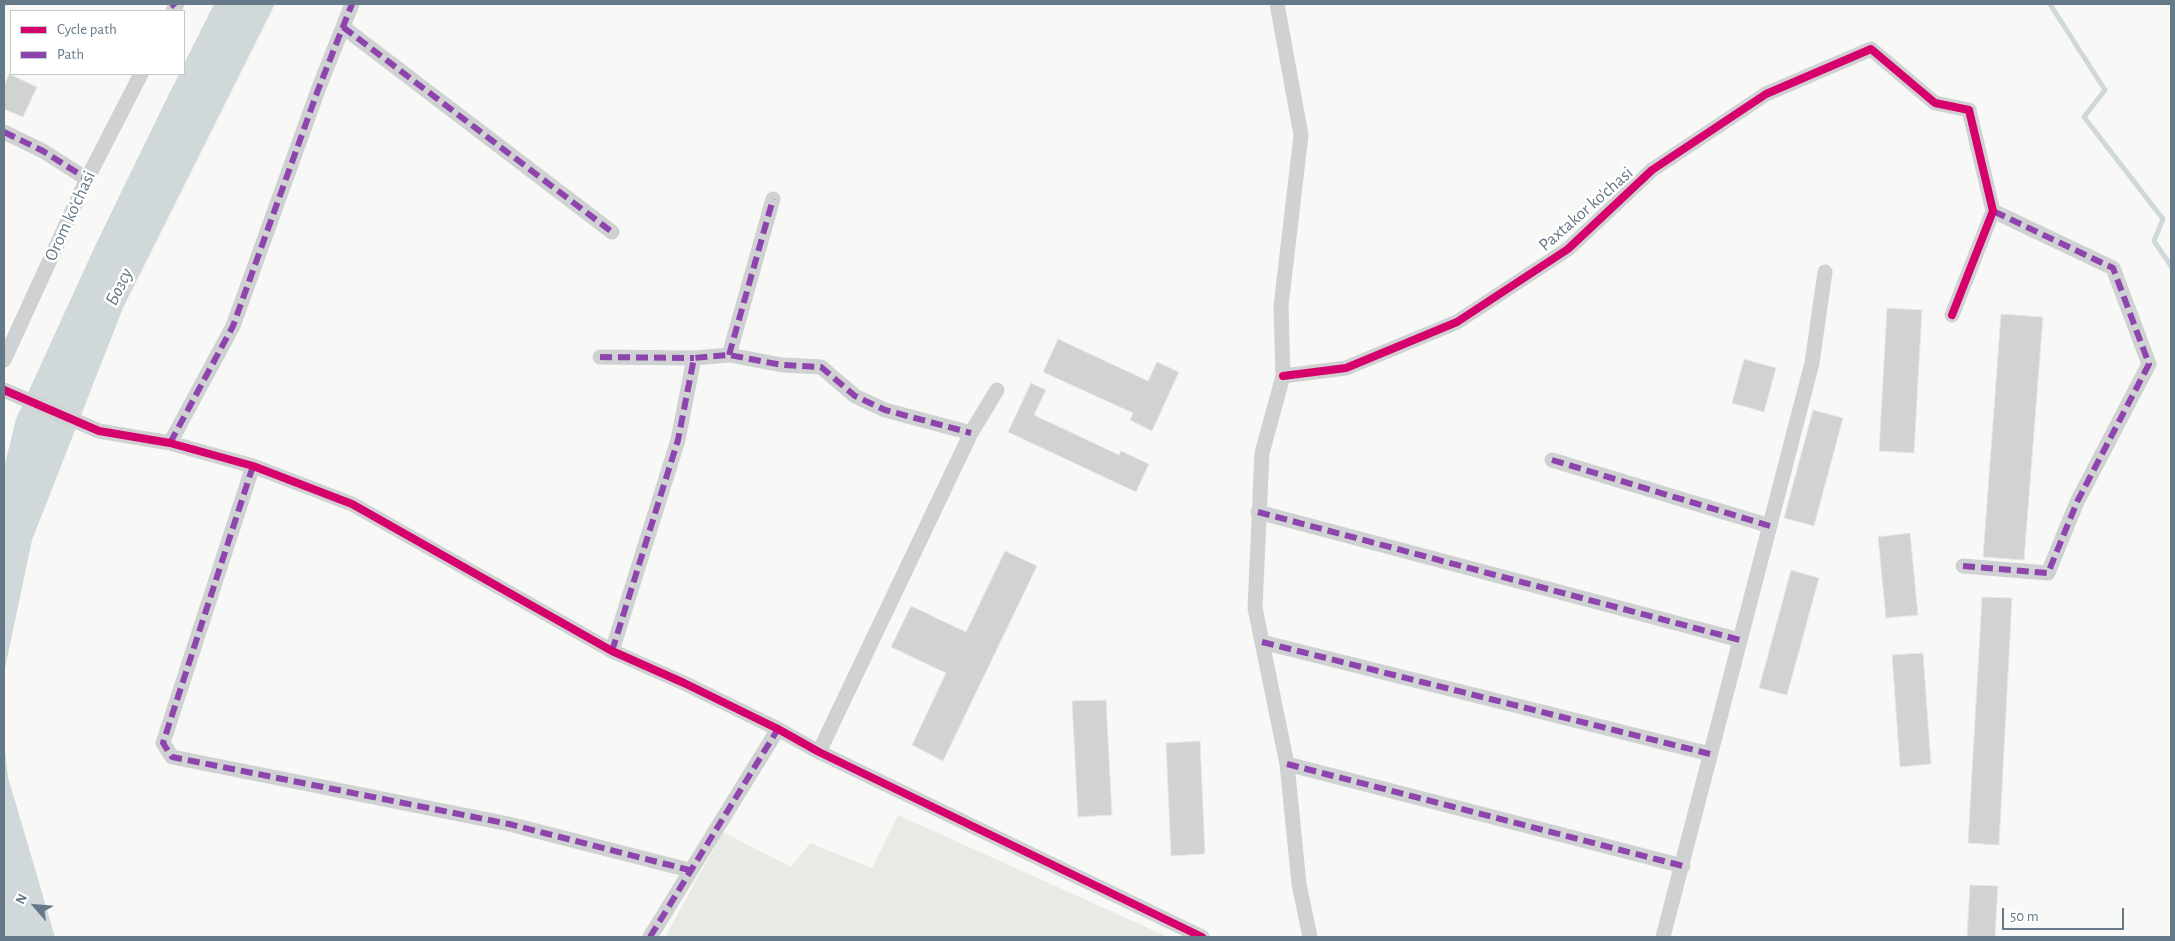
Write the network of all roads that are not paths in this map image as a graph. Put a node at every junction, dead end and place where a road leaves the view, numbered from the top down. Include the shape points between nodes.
1 (352, 4) edge
2 (1277, 4) edge
3 (343, 27) junction
4 (140, 75) edge
5 (4, 132) edge
6 (87, 179) junction
7 (772, 199) dead end
8 (1993, 211) junction
9 (612, 232) dead end
10 (1825, 272) dead end
11 (1952, 315) dead end
12 (729, 355) junction
13 (600, 357) dead end
14 (694, 358) junction
15 (4, 360) edge
16 (1283, 376) junction
17 (4, 390) edge
18 (998, 390) dead end
19 (971, 433) junction
20 (170, 443) junction
21 (1552, 460) dead end
22 (253, 466) junction
23 (1258, 512) junction
24 (1770, 526) junction
25 (1963, 566) dead end
26 (1740, 640) junction
27 (1262, 642) junction
28 (612, 651) junction
29 (778, 729) junction
30 (819, 752) junction
31 (1710, 754) junction
32 (1287, 764) junction
33 (1683, 866) junction
34 (690, 870) junction
35 (650, 937) edge
36 (1202, 937) edge
37 (1310, 937) edge
38 (1663, 937) edge

1 - 3 street
2 - 16 street via 1301,135 1281,306
3 - 9 street
3 - 20 street via 233,326
4 - 6 street, Orom ko'chasi
5 - 6 street via 43,151
6 - 15 street, Orom ko'chasi
7 - 12 street
8 - 11 street
8 - 16 street, Paxtakor ko'chasi via 1969,110 1935,103 1871,49 1766,94 1652,170 1568,249 1457,322 1346,368
8 - 25 street via 2113,268 2149,364 2077,502 2048,573
10 - 24 street via 1812,364
12 - 14 street
12 - 19 street via 782,365 821,367 855,396 885,410
13 - 14 street
14 - 28 street via 678,440
16 - 23 street via 1262,453
17 - 20 street via 99,431
18 - 19 street
19 - 30 street
20 - 22 street
21 - 24 street
22 - 28 street via 352,504
22 - 34 street via 163,743 172,757 509,824
23 - 26 street
23 - 27 street via 1255,608
24 - 26 street
26 - 31 street
27 - 31 street
27 - 32 street
28 - 29 street
29 - 30 street
29 - 34 street
30 - 36 street
31 - 33 street
32 - 33 street
32 - 37 street via 1300,884
33 - 38 street
34 - 35 street

